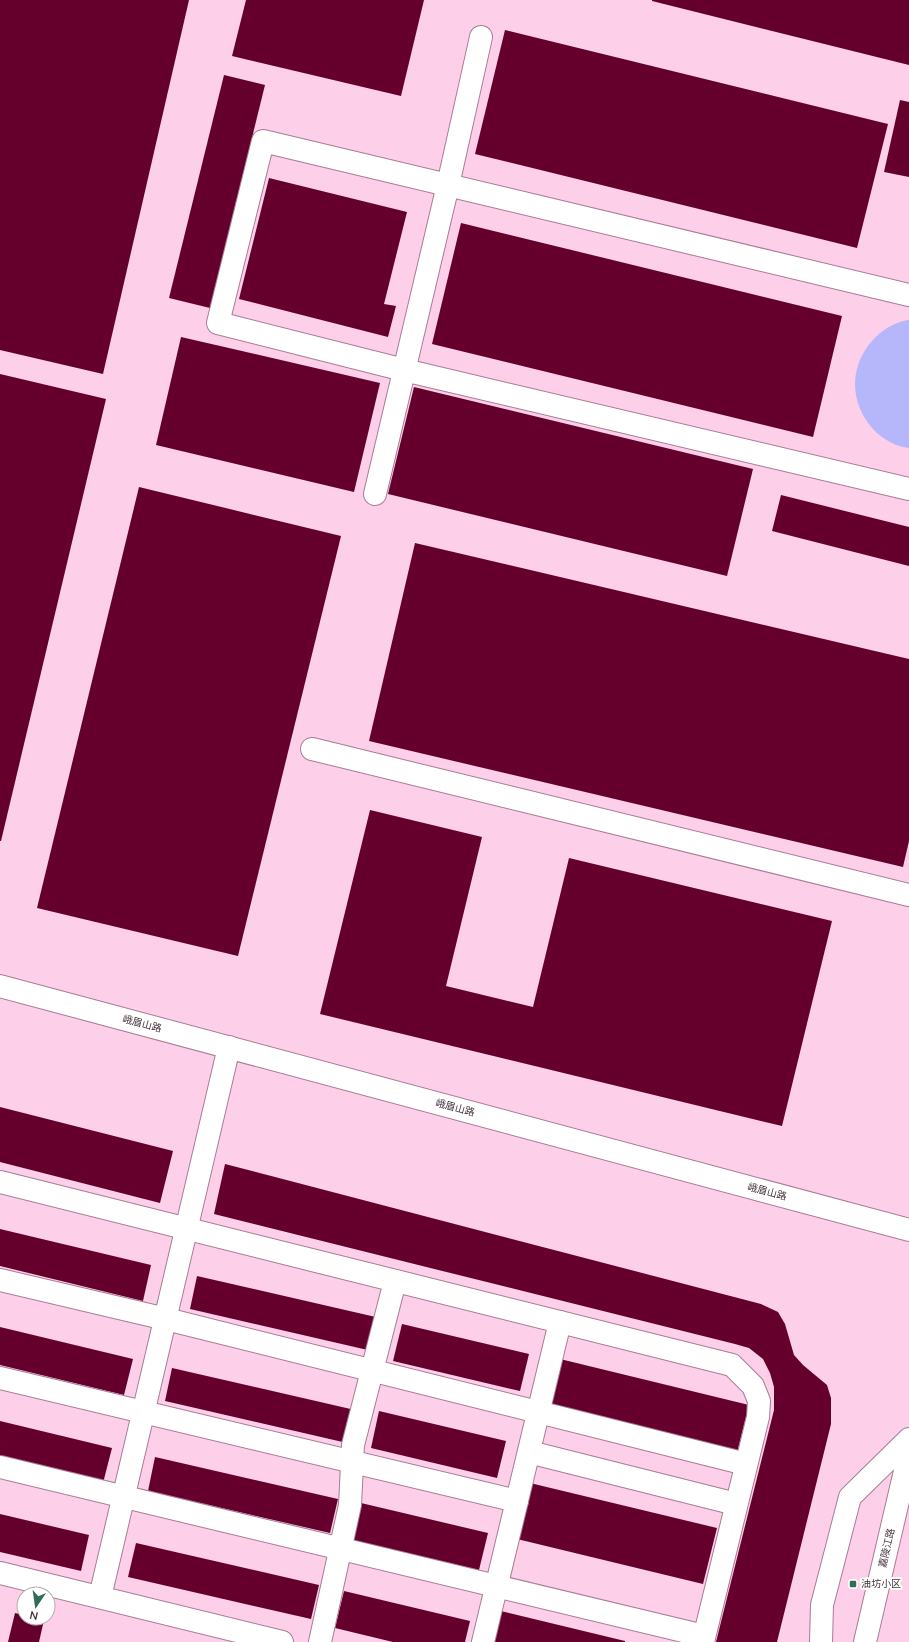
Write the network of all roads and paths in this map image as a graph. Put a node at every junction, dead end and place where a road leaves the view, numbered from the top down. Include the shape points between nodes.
1 (481, 37) dead end
2 (448, 185) junction
3 (909, 296) edge
4 (404, 370) junction
5 (909, 490) edge
6 (375, 494) dead end
7 (312, 749) dead end
8 (909, 895) edge
9 (0, 986) edge
10 (229, 1047) junction
11 (0, 1182) edge
12 (186, 1228) junction
13 (909, 1230) edge
14 (0, 1280) edge
15 (395, 1281) junction
16 (166, 1319) junction
17 (560, 1322) junction
18 (372, 1371) junction
19 (0, 1378) edge
20 (144, 1412) junction
21 (538, 1412) junction
22 (909, 1439) edge
23 (529, 1452) junction
24 (909, 1454) edge
25 (352, 1461) junction
26 (746, 1464) junction
27 (0, 1467) edge
28 (124, 1496) junction
29 (517, 1501) junction
30 (736, 1504) junction
31 (341, 1549) junction
32 (0, 1573) edge
33 (496, 1586) junction
34 (100, 1597) junction
35 (704, 1639) edge
36 (282, 1642) edge
37 (320, 1642) edge
38 (483, 1642) edge
39 (821, 1642) edge
40 (864, 1642) edge

1 - 2 street
2 - 3 street
2 - 4 street
2 - 4 street via 263,141 218,323
4 - 5 street
4 - 6 street
7 - 8 street
9 - 10 street, 峨眉山路
10 - 12 street
10 - 13 street, 峨眉山路
11 - 12 street
12 - 15 street
12 - 16 street
14 - 16 street
15 - 17 street
15 - 18 street
16 - 18 street
16 - 20 street
17 - 21 street
17 - 26 street via 732,1365 753,1386 759,1401 758,1417
18 - 21 street
18 - 25 street via 353,1445
19 - 20 street
20 - 25 street
20 - 28 street
21 - 23 street
21 - 26 street
22 - 39 street via 850,1497 822,1605
23 - 29 street
23 - 30 street
24 - 40 street, 嘉陵江路
25 - 29 street
25 - 31 street via 350,1505
26 - 30 street
27 - 28 street
28 - 31 street
28 - 34 street
29 - 33 street
30 - 35 street
31 - 33 street
31 - 37 street
32 - 34 street
33 - 35 street
33 - 38 street
34 - 36 street

